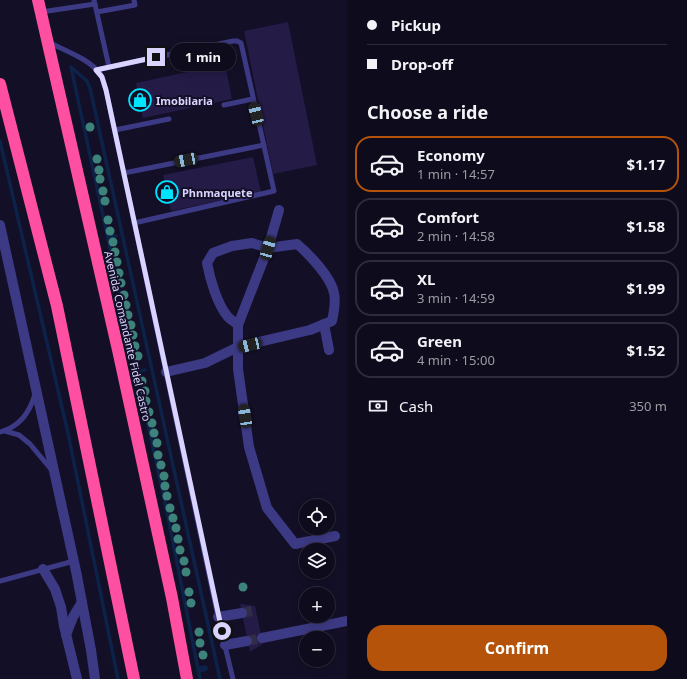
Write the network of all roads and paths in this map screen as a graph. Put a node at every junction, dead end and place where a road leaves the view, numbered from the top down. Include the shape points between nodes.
1 (38, 0) edge
2 (134, 0) edge
3 (94, 2) edge
4 (41, 12) junction
5 (97, 12) junction
6 (48, 41) junction
7 (109, 67) junction
8 (96, 70) junction
9 (0, 84) edge
10 (253, 99) junction
11 (224, 106) dead end
12 (169, 119) dead end
13 (115, 130) junction
14 (264, 145) junction
15 (124, 173) junction
16 (279, 210) dead end
17 (134, 223) junction
18 (0, 225) edge
19 (268, 248) junction
20 (324, 324) junction
21 (238, 325) junction
22 (238, 348) junction
23 (329, 350) dead end
24 (166, 372) junction
25 (36, 389) junction
26 (3, 432) edge
27 (55, 474) junction
28 (335, 536) dead end
29 (74, 561) junction
30 (44, 569) junction
31 (0, 581) edge
32 (82, 602) junction
33 (242, 613) tunnel mouth
34 (218, 617) junction
35 (347, 621) edge
36 (66, 635) junction
37 (262, 638) tunnel mouth
38 (247, 641) tunnel mouth
39 (226, 645) junction
40 (77, 679) edge
41 (95, 679) edge
42 (134, 679) edge
43 (188, 679) edge
44 (233, 679) edge

1 - 4 highway, Avenida Comandante Fidel Castro
2 - 5 lane via 135,5
3 - 4 lane
3 - 5 lane
4 - 6 highway, Avenida Comandante Fidel Castro
5 - 7 lane
6 - 8 lane
6 - 43 highway, Avenida Comandante Fidel Castro via 118,350
7 - 8 lane
7 - 10 lane via 237,41 241,43
8 - 13 lane via 102,77
9 - 42 highway via 57,306
10 - 11 lane
10 - 14 lane
12 - 13 lane
13 - 15 lane
14 - 15 lane
14 - 17 lane via 274,191
15 - 17 lane
16 - 19 street
17 - 24 lane
18 - 25 street
19 - 20 street via 297,244 320,267 334,292 332,321
19 - 21 street
19 - 21 street via 252,243 232,246 213,254 207,263 209,277 220,303 228,316
20 - 22 street via 310,330
20 - 23 street
21 - 22 street
22 - 24 street via 205,363
22 - 28 street via 238,368 249,447 267,508 295,544
24 - 34 lane
25 - 26 lane via 26,414 17,425
25 - 27 street
26 - 27 lane via 19,435 43,458
27 - 29 street
29 - 30 lane
29 - 32 street
30 - 31 lane
30 - 36 street via 55,589
32 - 36 street
32 - 41 street
33 - 34 street
34 - 39 lane
35 - 37 street
36 - 40 street
38 - 39 street
39 - 44 lane

